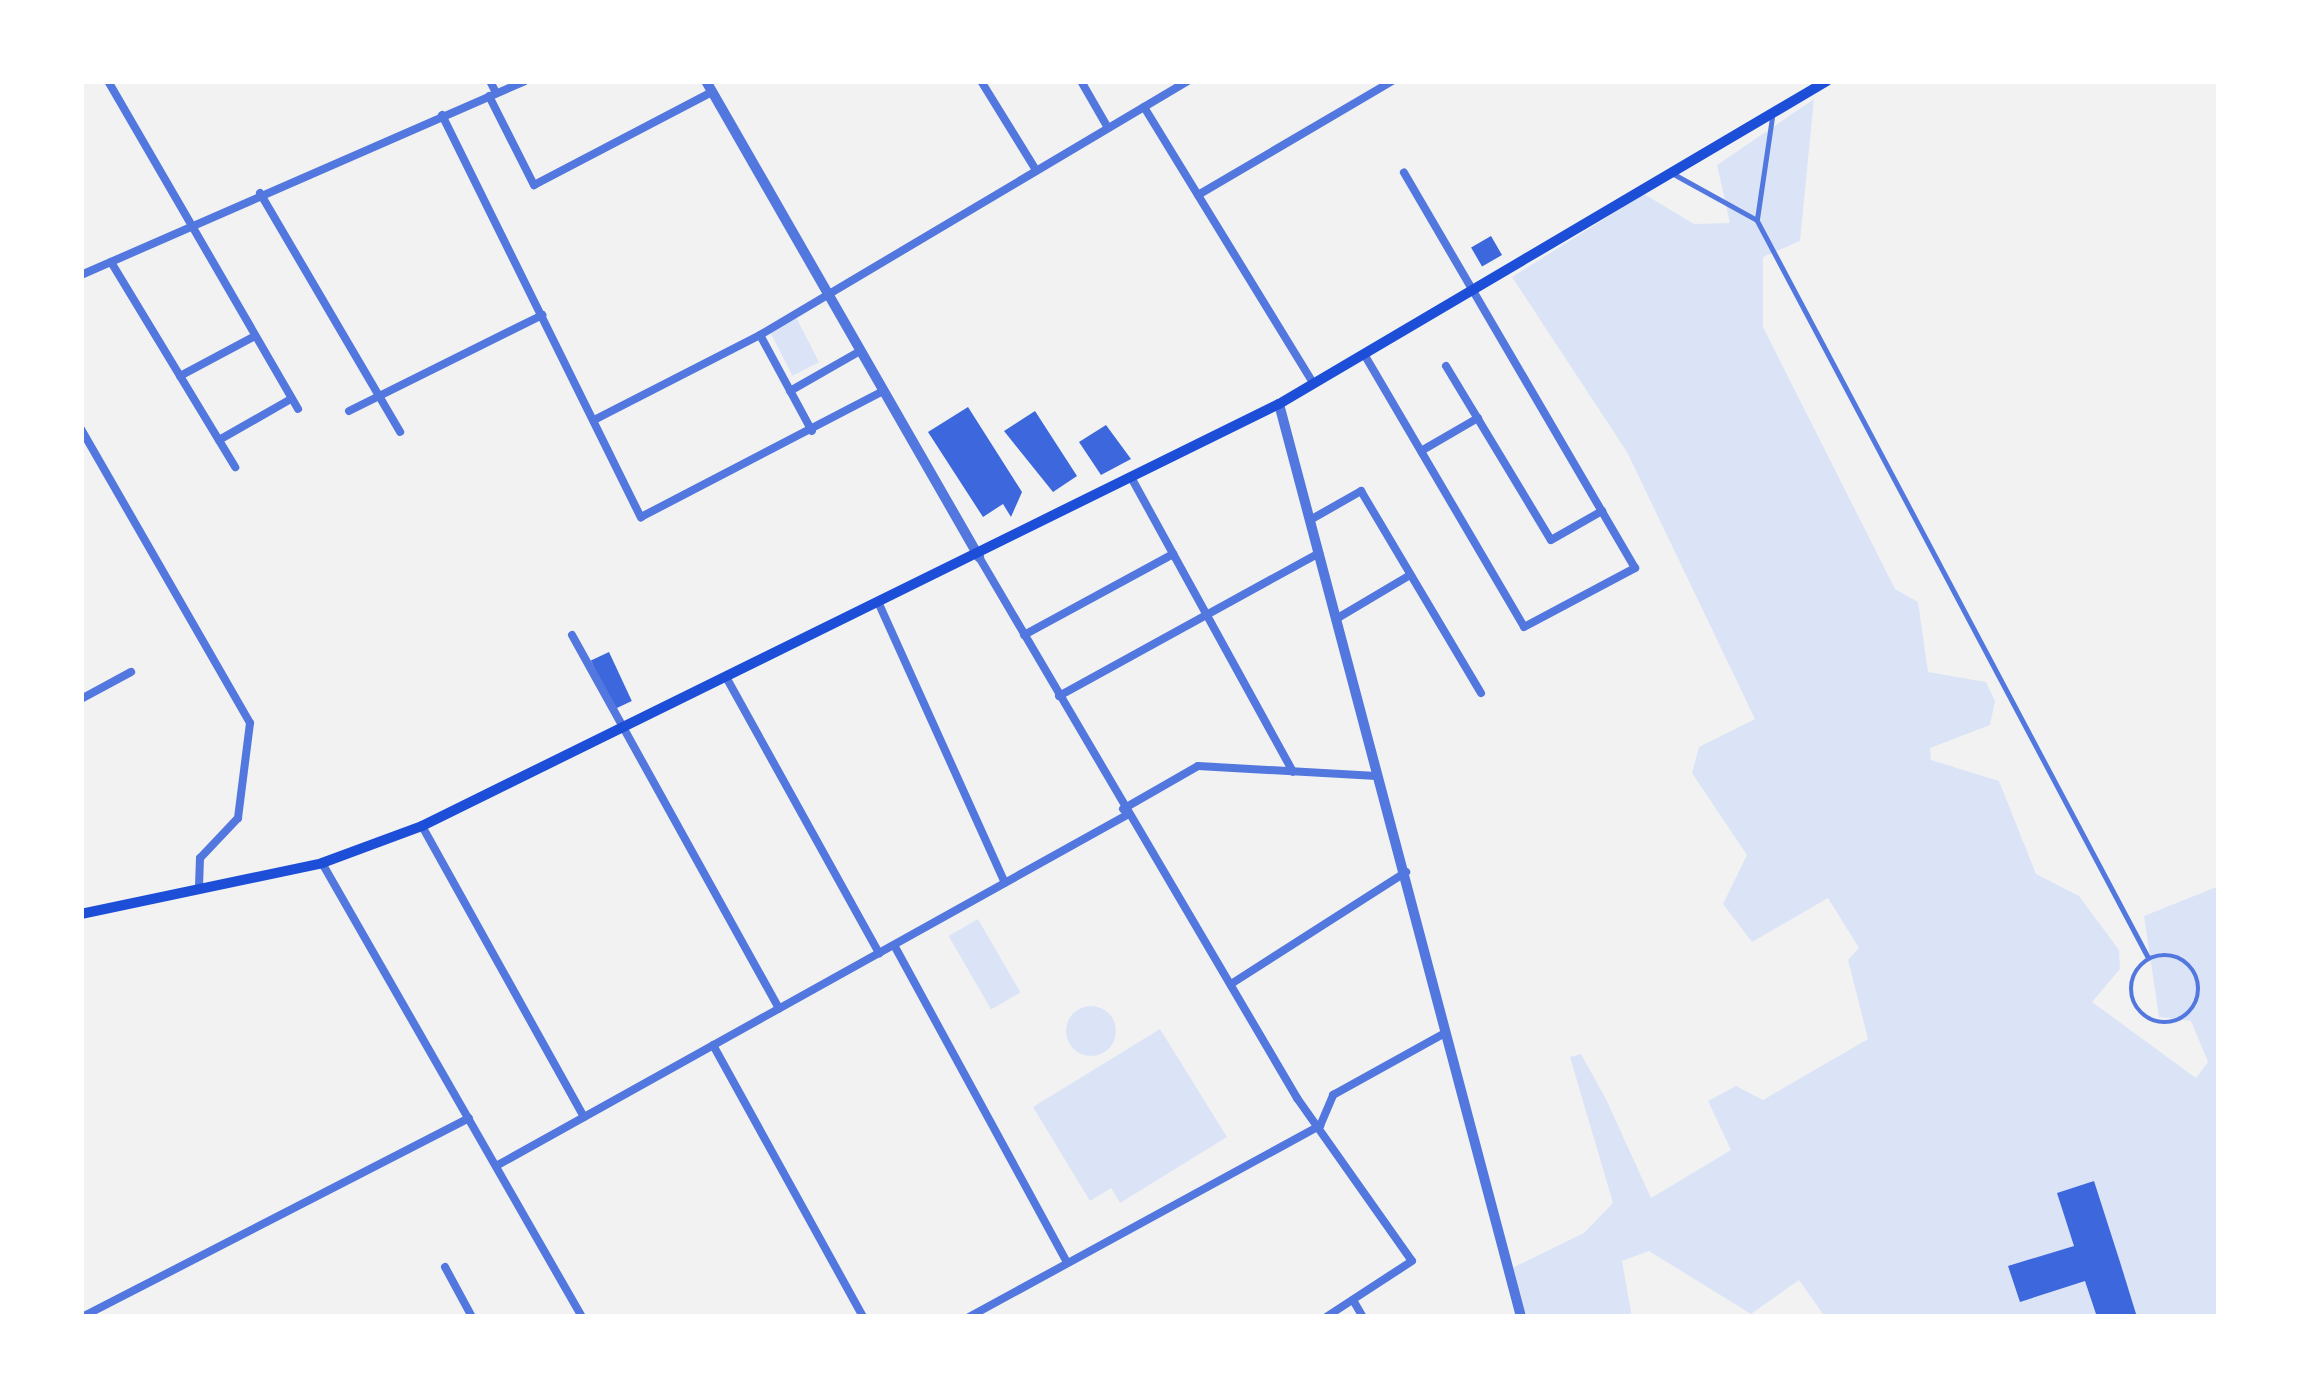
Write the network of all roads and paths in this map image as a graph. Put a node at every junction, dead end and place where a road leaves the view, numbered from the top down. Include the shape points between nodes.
1 (108, 81) edge
2 (490, 81) edge
3 (524, 81) edge
4 (981, 81) edge
5 (1081, 81) edge
6 (1188, 81) edge
7 (1391, 81) edge
8 (1827, 81) edge
9 (709, 87) edge
10 (493, 94) junction
11 (1144, 107) junction
12 (1773, 112) junction
13 (442, 115) junction
14 (1108, 128) junction
15 (1036, 170) junction
16 (1404, 173) dead end
17 (1672, 173) junction
18 (260, 193) junction
19 (1198, 195) junction
20 (1757, 220) junction
21 (192, 224) junction
22 (112, 262) junction
23 (81, 275) edge
24 (1476, 288) junction
25 (827, 294) junction
26 (542, 315) junction
27 (760, 335) junction
28 (256, 336) junction
29 (860, 351) junction
30 (1364, 354) junction
31 (1446, 366) dead end
32 (180, 376) junction
33 (1313, 383) junction
34 (790, 391) junction
35 (883, 391) junction
36 (379, 394) junction
37 (289, 400) junction
38 (1279, 404) junction
39 (298, 409) dead end
40 (349, 411) dead end
41 (1478, 418) junction
42 (594, 420) junction
43 (81, 429) edge
44 (812, 431) junction
45 (400, 432) dead end
46 (219, 440) junction
47 (1421, 451) junction
48 (235, 467) dead end
49 (1132, 479) junction
50 (1602, 511) junction
51 (1310, 520) junction
52 (1319, 553) junction
53 (1173, 554) junction
54 (979, 557) junction
55 (1410, 574) junction
56 (879, 604) junction
57 (1207, 615) junction
58 (1336, 619) junction
59 (572, 635) dead end
60 (1024, 635) junction
61 (130, 672) dead end
62 (726, 677) junction
63 (1481, 693) dead end
64 (1059, 696) junction
65 (81, 699) edge
66 (620, 730) junction
67 (1293, 772) junction
68 (1377, 776) junction
69 (1125, 812) junction
70 (422, 826) junction
71 (322, 863) junction
72 (1406, 872) junction
73 (1005, 883) junction
74 (199, 886) junction
75 (81, 914) edge
76 (894, 945) junction
77 (879, 953) junction
78 (2148, 957) junction
79 (1231, 984) junction
80 (779, 1009) junction
81 (1445, 1033) junction
82 (712, 1045) junction
83 (584, 1117) junction
84 (469, 1118) junction
85 (1320, 1126) junction
86 (496, 1166) junction
87 (1066, 1261) junction
88 (445, 1267) dead end
89 (1353, 1300) junction
90 (82, 1317) edge
91 (472, 1317) edge
92 (582, 1317) edge
93 (863, 1317) edge
94 (969, 1317) edge
95 (1326, 1317) edge
96 (1363, 1317) edge
97 (1521, 1317) edge

1 - 21 street
2 - 10 street
3 - 10 street
4 - 15 street
5 - 14 street
6 - 11 street
7 - 19 street
8 - 12 main road
9 - 10 street via 534,185
9 - 25 street
10 - 13 street
11 - 14 street
11 - 19 street
12 - 17 main road
12 - 20 lane
13 - 18 street
13 - 26 street
14 - 15 street
15 - 25 street
16 - 24 street
17 - 20 lane
17 - 24 main road
18 - 21 street
18 - 36 street
19 - 33 street
20 - 78 lane
21 - 22 street
21 - 28 street
22 - 23 street
22 - 32 street
24 - 30 main road
24 - 50 street
25 - 27 street
25 - 29 street
26 - 36 street
26 - 42 street
27 - 34 street
27 - 42 street
28 - 32 street
28 - 37 street
29 - 34 street
29 - 35 street
30 - 33 main road
30 - 47 street
31 - 41 street
32 - 46 street
33 - 38 main road
34 - 44 street
35 - 44 street
35 - 54 street
36 - 40 street
36 - 45 street
37 - 39 street
37 - 46 street
38 - 49 main road
38 - 51 street
41 - 47 street
41 - 50 street via 1551,540
42 - 44 street via 641,517
43 - 74 street via 250,723 238,818 200,858
46 - 48 street
47 - 50 street via 1529,630 1635,568
49 - 53 street
49 - 54 main road
51 - 52 street
51 - 55 street via 1361,491
52 - 57 street
52 - 58 street
53 - 57 street
53 - 60 street
54 - 56 main road
54 - 60 street
55 - 58 street
55 - 63 street
56 - 62 main road
56 - 73 street
57 - 64 street
57 - 67 street
58 - 68 street
59 - 66 street
60 - 64 street
61 - 65 street
62 - 66 main road
62 - 77 street
64 - 69 street
66 - 70 main road
66 - 80 street
67 - 68 street
67 - 69 street via 1198,766
68 - 72 street
69 - 73 street
69 - 79 street
70 - 71 main road
70 - 83 street
71 - 74 main road
71 - 84 street
72 - 79 street
72 - 81 street
73 - 76 street
74 - 75 main road
76 - 77 street
76 - 87 street
77 - 80 street
78 - 78 lane via 2194,971 2198,993 2181,1021 2150,1022 2135,1002 2132,980
79 - 85 street
80 - 82 street
81 - 85 street via 1333,1095
81 - 97 street
82 - 83 street
82 - 93 street
83 - 86 street
84 - 86 street
84 - 90 street
85 - 87 street via 1135,1236 1127,1225
85 - 89 street via 1412,1262
86 - 92 street
87 - 94 street
88 - 91 street
89 - 95 street
89 - 96 street

